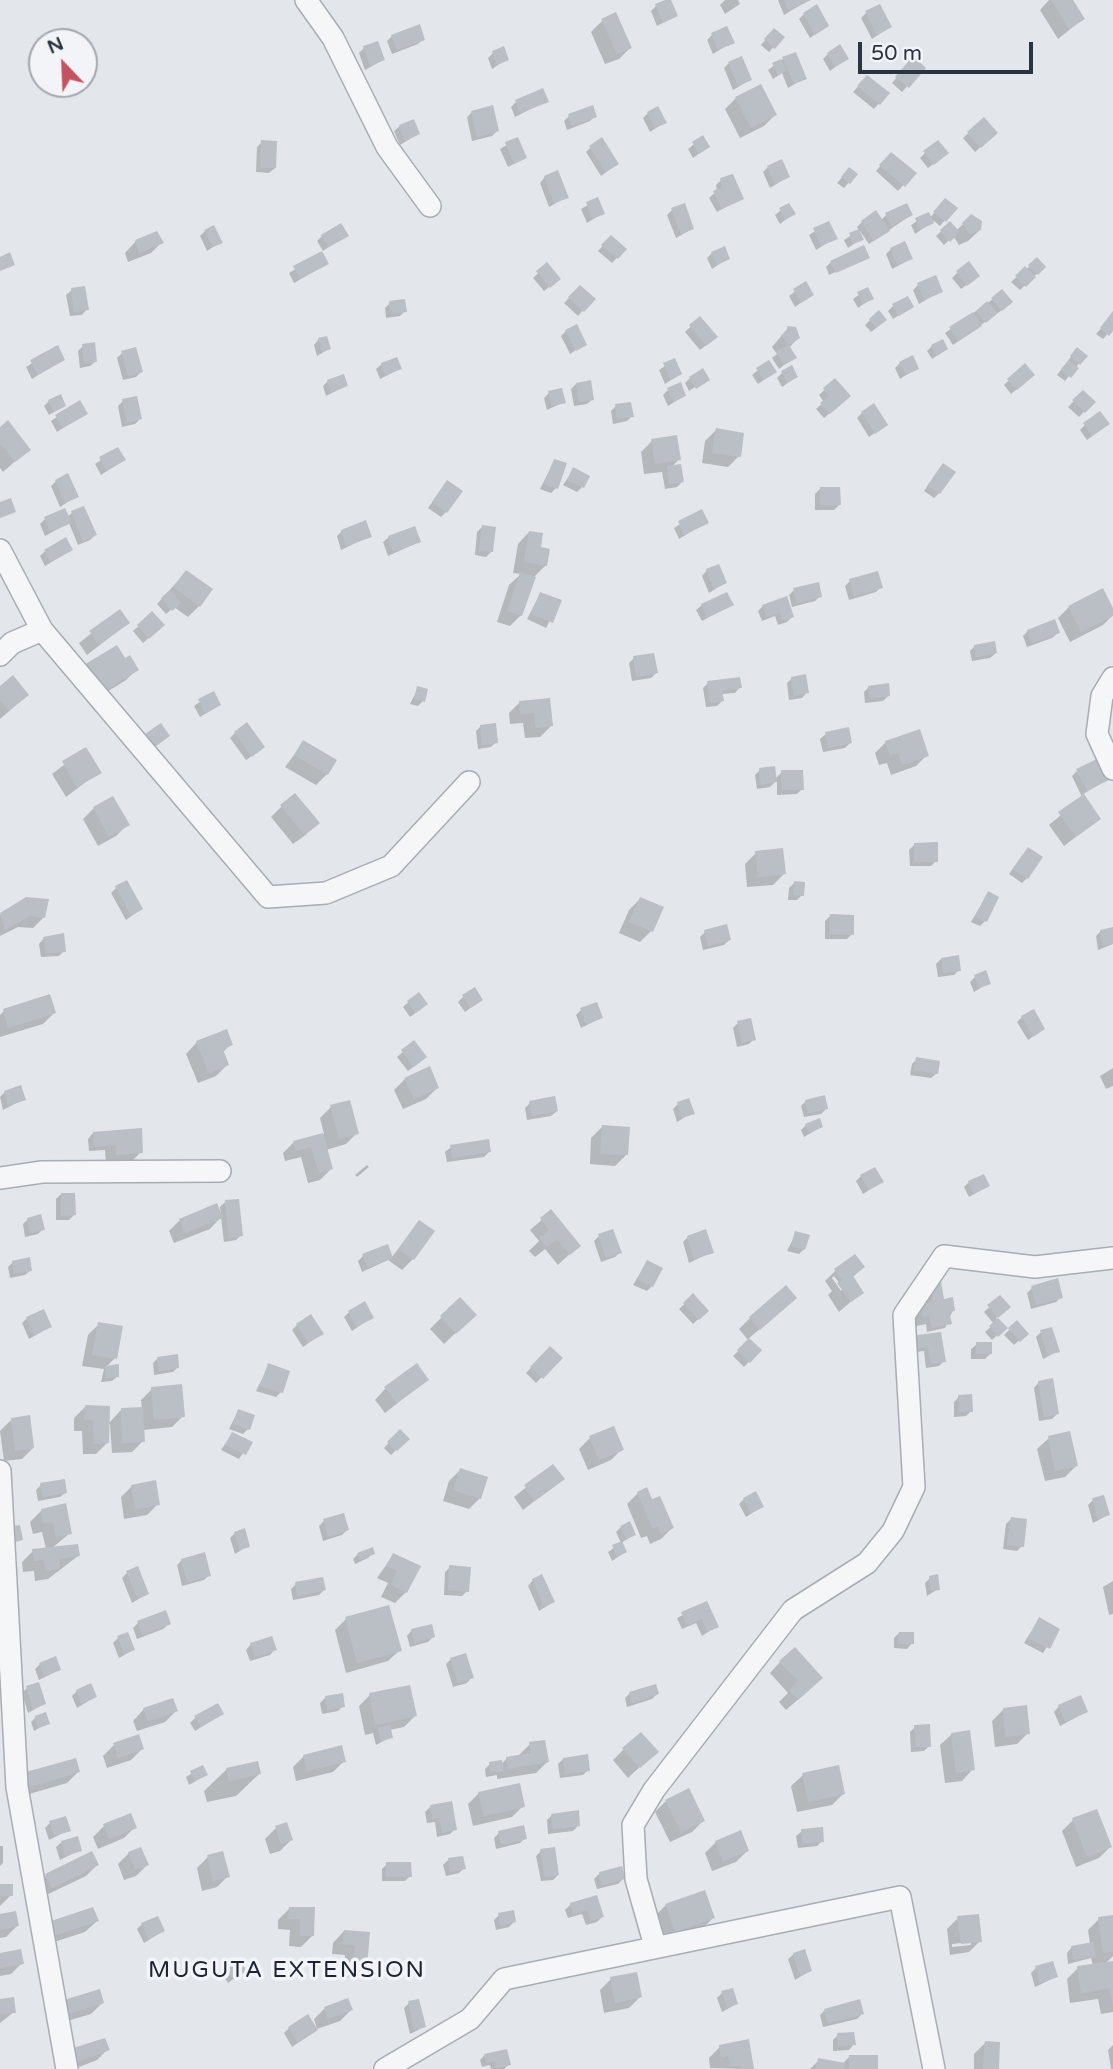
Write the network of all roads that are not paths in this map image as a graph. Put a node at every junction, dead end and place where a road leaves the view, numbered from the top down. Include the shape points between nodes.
1 (306, 0) edge
2 (430, 206) dead end
3 (0, 550) edge
4 (42, 630) junction
5 (0, 655) edge
6 (1113, 678) edge
7 (1113, 769) edge
8 (469, 782) dead end
9 (220, 1171) dead end
10 (0, 1178) edge
11 (1113, 1258) edge
12 (0, 1471) edge
13 (655, 1946) junction
14 (66, 2069) edge
15 (385, 2069) edge
16 (934, 2069) edge

1 - 2 street via 333,38 387,147
3 - 4 street
4 - 5 street via 12,643
4 - 8 street via 268,897 326,893 391,866
6 - 7 street via 1102,696 1097,734
9 - 10 street via 42,1172
11 - 13 street via 1034,1267 944,1256 904,1315 914,1487 893,1531 867,1563 793,1610 654,1790 633,1825 636,1879
12 - 14 street via 16,1787
13 - 15 street via 504,1979 470,2019
13 - 16 street via 900,1896

